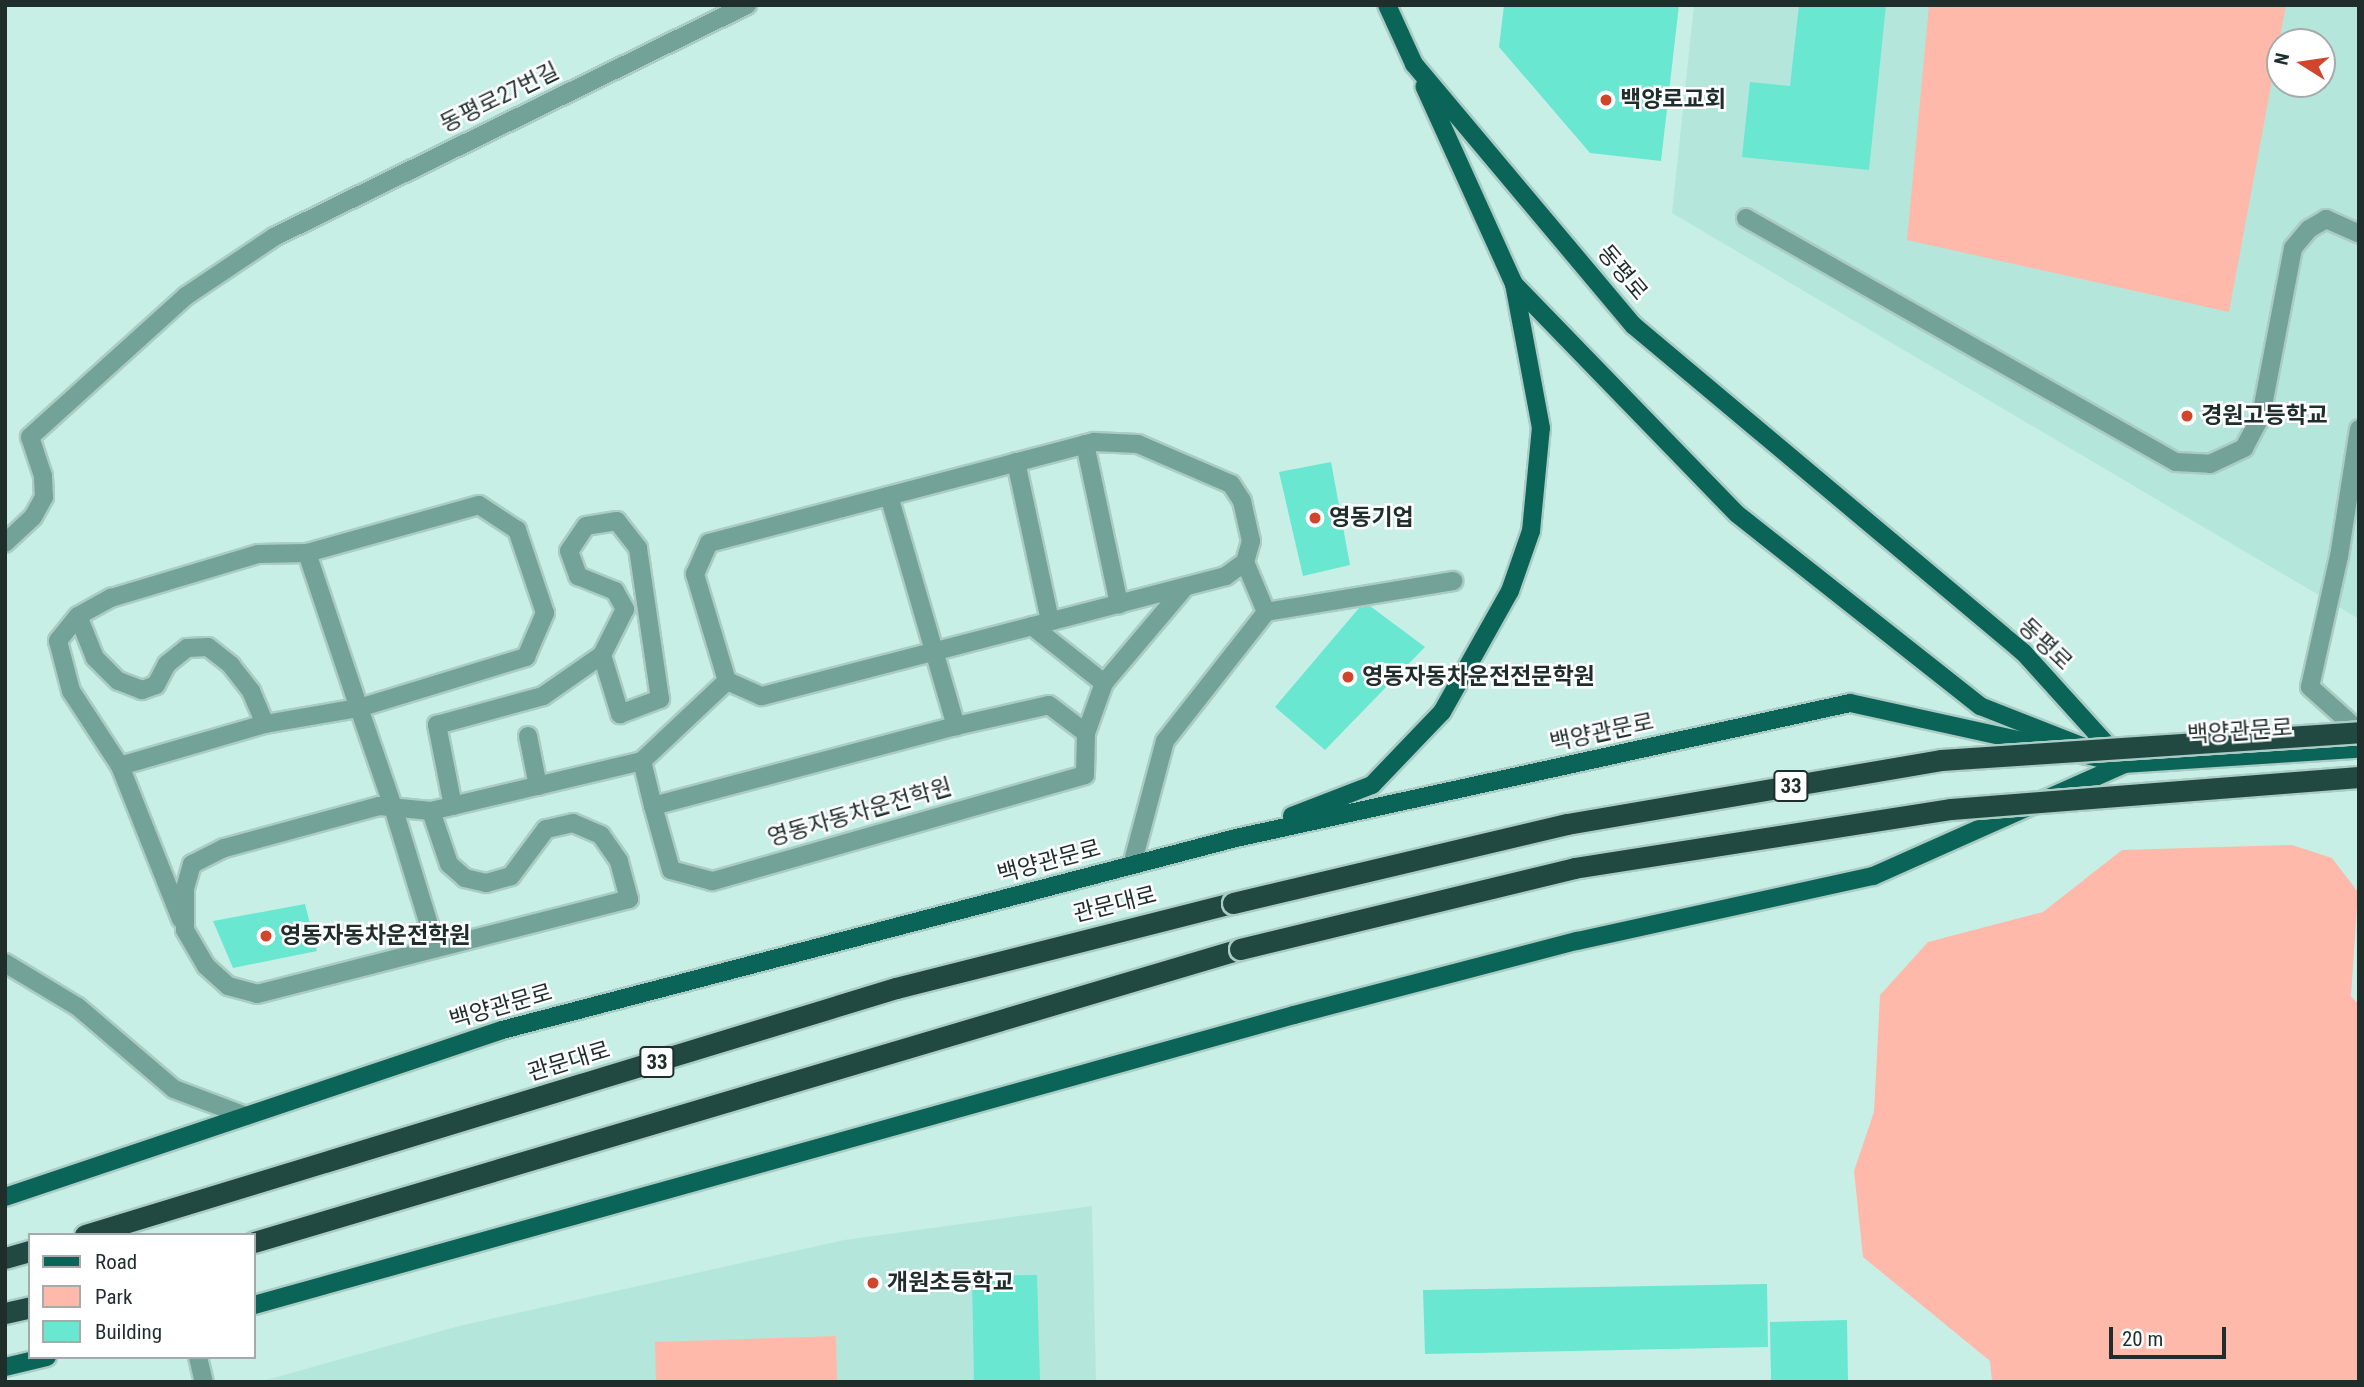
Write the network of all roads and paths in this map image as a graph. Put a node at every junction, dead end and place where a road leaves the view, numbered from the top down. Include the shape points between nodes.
1 (747, 5) edge
2 (1387, 5) edge
3 (1414, 64) junction
4 (1746, 218) dead end
5 (2359, 234) edge
6 (1514, 284) junction
7 (2359, 429) edge
8 (1085, 444) junction
9 (1016, 462) junction
10 (889, 496) junction
11 (5, 543) edge
12 (307, 553) junction
13 (1245, 562) junction
14 (1454, 581) dead end
15 (1185, 587) junction
16 (1119, 604) junction
17 (1266, 612) junction
18 (78, 616) junction
19 (1050, 621) junction
20 (1032, 626) junction
21 (934, 651) junction
22 (602, 655) junction
23 (727, 681) junction
24 (1104, 683) junction
25 (359, 708) junction
26 (265, 724) junction
27 (956, 726) junction
28 (2359, 731) edge
29 (1086, 733) junction
30 (528, 736) dead end
31 (2359, 749) edge
32 (642, 761) junction
33 (2124, 764) junction
34 (120, 766) junction
35 (2359, 778) edge
36 (538, 786) junction
37 (453, 806) junction
38 (653, 806) junction
39 (393, 807) junction
40 (431, 811) junction
41 (1236, 838) junction
42 (1132, 865) junction
43 (186, 930) junction
44 (436, 948) junction
45 (5, 962) edge
46 (246, 1116) junction
47 (5, 1197) edge
48 (92, 1233) edge
49 (256, 1241) edge
50 (28, 1252) edge
51 (5, 1258) edge
52 (256, 1304) edge
53 (28, 1307) edge
54 (5, 1313) edge
55 (39, 1359) edge
56 (198, 1359) edge
57 (5, 1367) edge
58 (204, 1382) edge

1 - 11 street, 동평로27번길 via 274,237 186,296 30,437 43,476 44,497 33,517
2 - 3 main road, 동평로
3 - 6 main road
3 - 33 main road, 동평로 via 1633,325 2024,653
4 - 5 street via 2176,462 2210,464 2244,448 2261,416 2293,248 2309,229 2326,219
6 - 33 main road via 1737,514 1980,706
6 - 41 main road via 1541,428 1531,531 1510,591 1442,712 1372,785
7 - 28 street via 2339,556 2310,687
8 - 9 street
8 - 13 street via 1138,444 1231,484 1242,501 1251,541
8 - 16 street
9 - 10 street
9 - 19 street
10 - 21 street
10 - 23 street via 709,543 695,574
12 - 18 street via 258,554 111,598
12 - 25 street
12 - 25 street via 479,505 517,530 533,570 545,613 526,657
13 - 15 street via 1226,576
13 - 17 street
14 - 17 street
15 - 16 street
15 - 24 street, 영동자동차운전학원
16 - 19 street
17 - 42 street via 1165,741
18 - 26 street via 95,658 118,681 142,690 156,685 167,664 187,648 208,648 231,665 251,691
18 - 34 street via 58,641 71,691
19 - 20 street
20 - 21 street
20 - 24 street
21 - 23 street via 761,695
21 - 27 street
22 - 22 street via 620,714 660,699 638,548 617,521 586,526 569,551 578,576 615,591 625,609
22 - 37 street via 543,696 437,725
23 - 32 street
24 - 29 street, 영동자동차운전학원
25 - 26 street
25 - 39 street
26 - 34 street
27 - 29 street via 1049,705
27 - 38 street
28 - 48 highway, 관문대로 / 33, bridge via 1941,760 1567,824 896,988
29 - 38 street, 영동자동차운전학원 via 1085,775 712,881 671,870
30 - 36 street
31 - 33 main road, 백양관문로
32 - 36 street
32 - 38 street, 영동자동차운전학원
33 - 41 main road, 백양관문로 via 1850,704
33 - 52 main road, 백양관문로 via 1873,876 1577,941 1307,1012
34 - 43 street
35 - 49 highway, 33, bridge via 1951,809 1574,868 1240,948
36 - 37 street
37 - 40 street
39 - 40 street
39 - 43 street via 379,806 224,848 192,864 185,888
39 - 44 street
40 - 44 street via 449,864 465,878 486,883 511,876 546,829 572,822 601,835 619,861 629,899
41 - 42 main road, 백양관문로
42 - 46 main road, 백양관문로 via 502,1030
43 - 44 street via 206,966 228,986 257,994
45 - 46 street via 78,1007 174,1090
46 - 47 main road, 백양관문로
50 - 51 highway
53 - 54 highway
55 - 57 main road
56 - 58 street

